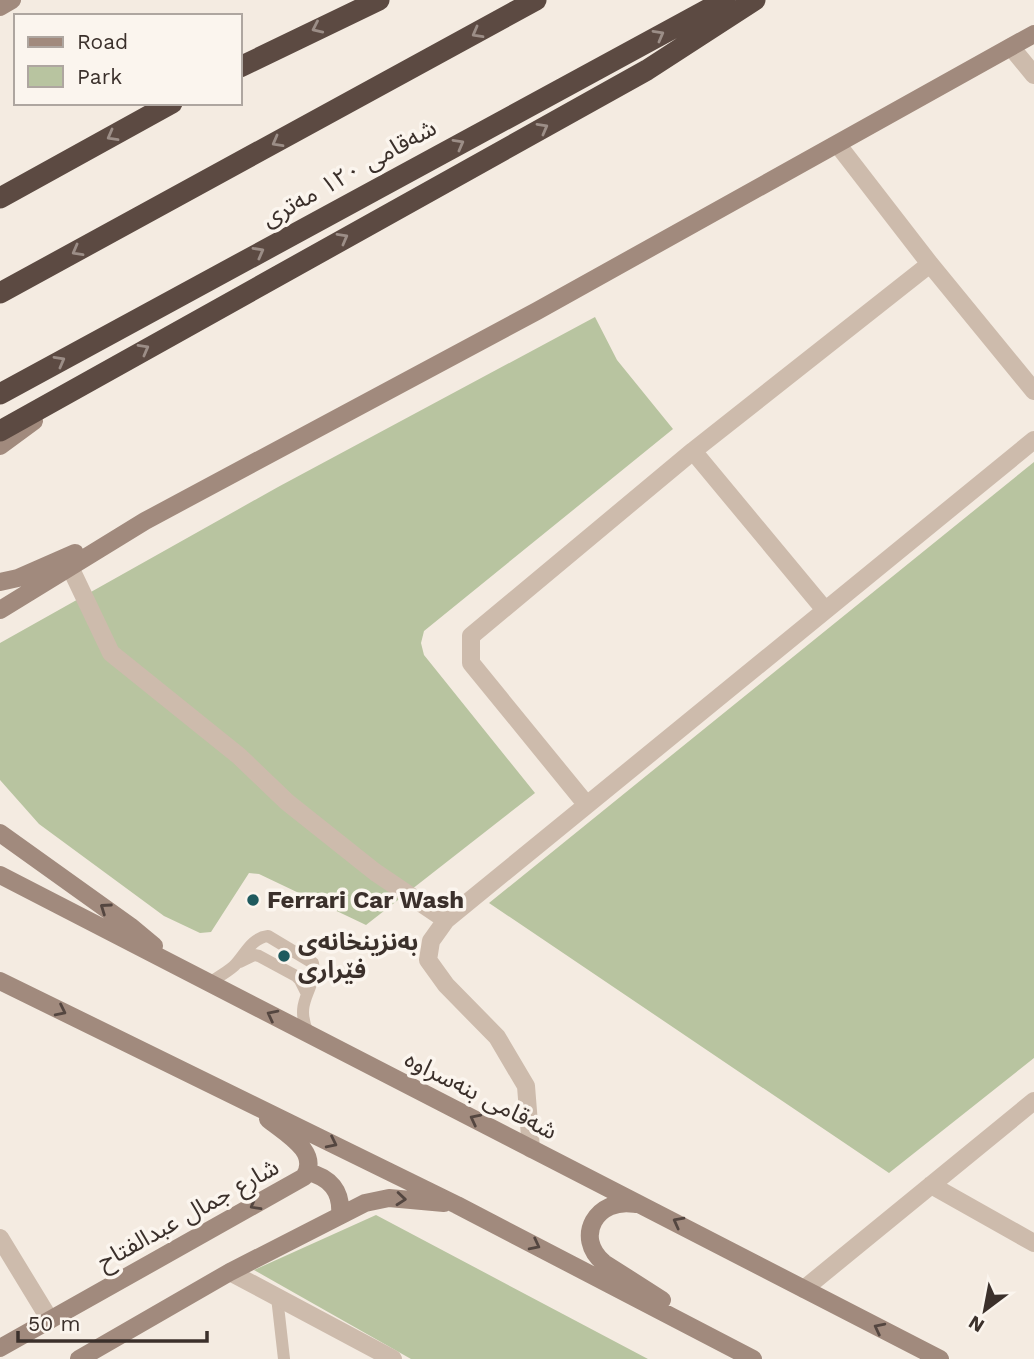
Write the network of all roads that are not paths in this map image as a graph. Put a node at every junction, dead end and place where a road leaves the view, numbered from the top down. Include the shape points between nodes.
1 (12, 0) edge
2 (379, 0) edge
3 (537, 0) edge
4 (724, 0) edge
5 (755, 0) edge
6 (0, 7) edge
7 (1034, 34) edge
8 (1011, 47) junction
9 (242, 65) edge
10 (1034, 75) edge
11 (168, 105) edge
12 (838, 145) junction
13 (0, 198) edge
14 (930, 264) junction
15 (0, 293) edge
16 (106, 370) junction
17 (1034, 391) edge
18 (0, 394) edge
19 (0, 431) edge
20 (1034, 440) edge
21 (0, 446) edge
22 (693, 451) junction
23 (145, 521) junction
24 (71, 567) junction
25 (0, 582) edge
26 (0, 610) edge
27 (825, 610) junction
28 (586, 804) junction
29 (0, 833) edge
30 (0, 875) edge
31 (446, 920) junction
32 (234, 965) junction
33 (178, 967) junction
34 (0, 981) edge
35 (209, 983) junction
36 (307, 993) junction
37 (308, 1034) junction
38 (243, 1099) junction
39 (1034, 1101) edge
40 (531, 1149) junction
41 (307, 1172) junction
42 (931, 1185) junction
43 (457, 1205) junction
44 (649, 1207) junction
45 (340, 1215) junction
46 (0, 1238) edge
47 (1034, 1243) edge
48 (230, 1272) junction
49 (804, 1289) junction
50 (277, 1297) junction
51 (50, 1320) junction
52 (720, 1341) junction
53 (0, 1348) edge
54 (79, 1359) edge
55 (284, 1359) edge
56 (393, 1359) edge
57 (753, 1359) edge
58 (940, 1359) edge

1 - 6 main road
2 -> 9 highway
3 -> 15 highway
18 -> 4 highway, شەقامی ١٢٠ مەتری
16 -> 5 highway via 647,70
7 - 8 main road
8 - 10 street
8 - 12 main road
11 -> 13 highway
12 - 14 street
12 - 23 main road
14 - 17 street
14 - 22 street
16 - 19 highway
16 - 21 main road
20 - 27 street
22 - 27 street
22 - 28 street via 471,636 471,663
23 - 24 main road
23 - 25 main road
24 - 26 main road
24 - 31 street via 111,653 375,872
27 - 28 street
28 - 31 street
33 -> 29 main road via 130,926
30 - 33 main road, شەقامی بنەسراوە
31 - 40 street via 431,942 428,960 498,1037 526,1086
32 - 35 lane
32 - 36 lane via 259,956 296,976
32 - 36 lane via 254,942 268,936 313,963
33 - 35 main road, شەقامی بنەسراوە
34 -> 38 main road
37 -> 35 main road, شەقامی بنەسراوە
36 - 37 lane via 302,1014
40 -> 37 main road, شەقامی بنەسراوە
38 - 41 main road, شارع جمال عبدالفتاح via 303,1148 310,1161
38 -> 43 main road
39 - 42 street
40 - 44 main road, شەقامی بنەسراوە
41 - 45 main road via 335,1188 341,1201
41 -> 51 main road, شارع جمال عبدالفتاح via 290,1186
42 - 47 street
42 - 49 street
45 -> 43 main road via 389,1198
43 -> 52 main road
49 -> 44 main road, شەقامی بنەسراوە
44 - 52 main road via 622,1203 599,1214 590,1234 597,1256
45 - 48 main road
46 - 51 street
48 - 50 street
48 - 54 main road
58 -> 49 main road, شەقامی بنەسراوە
50 - 55 lane
50 - 56 street
51 - 53 main road, شارع جمال عبدالفتاح
52 - 57 main road

